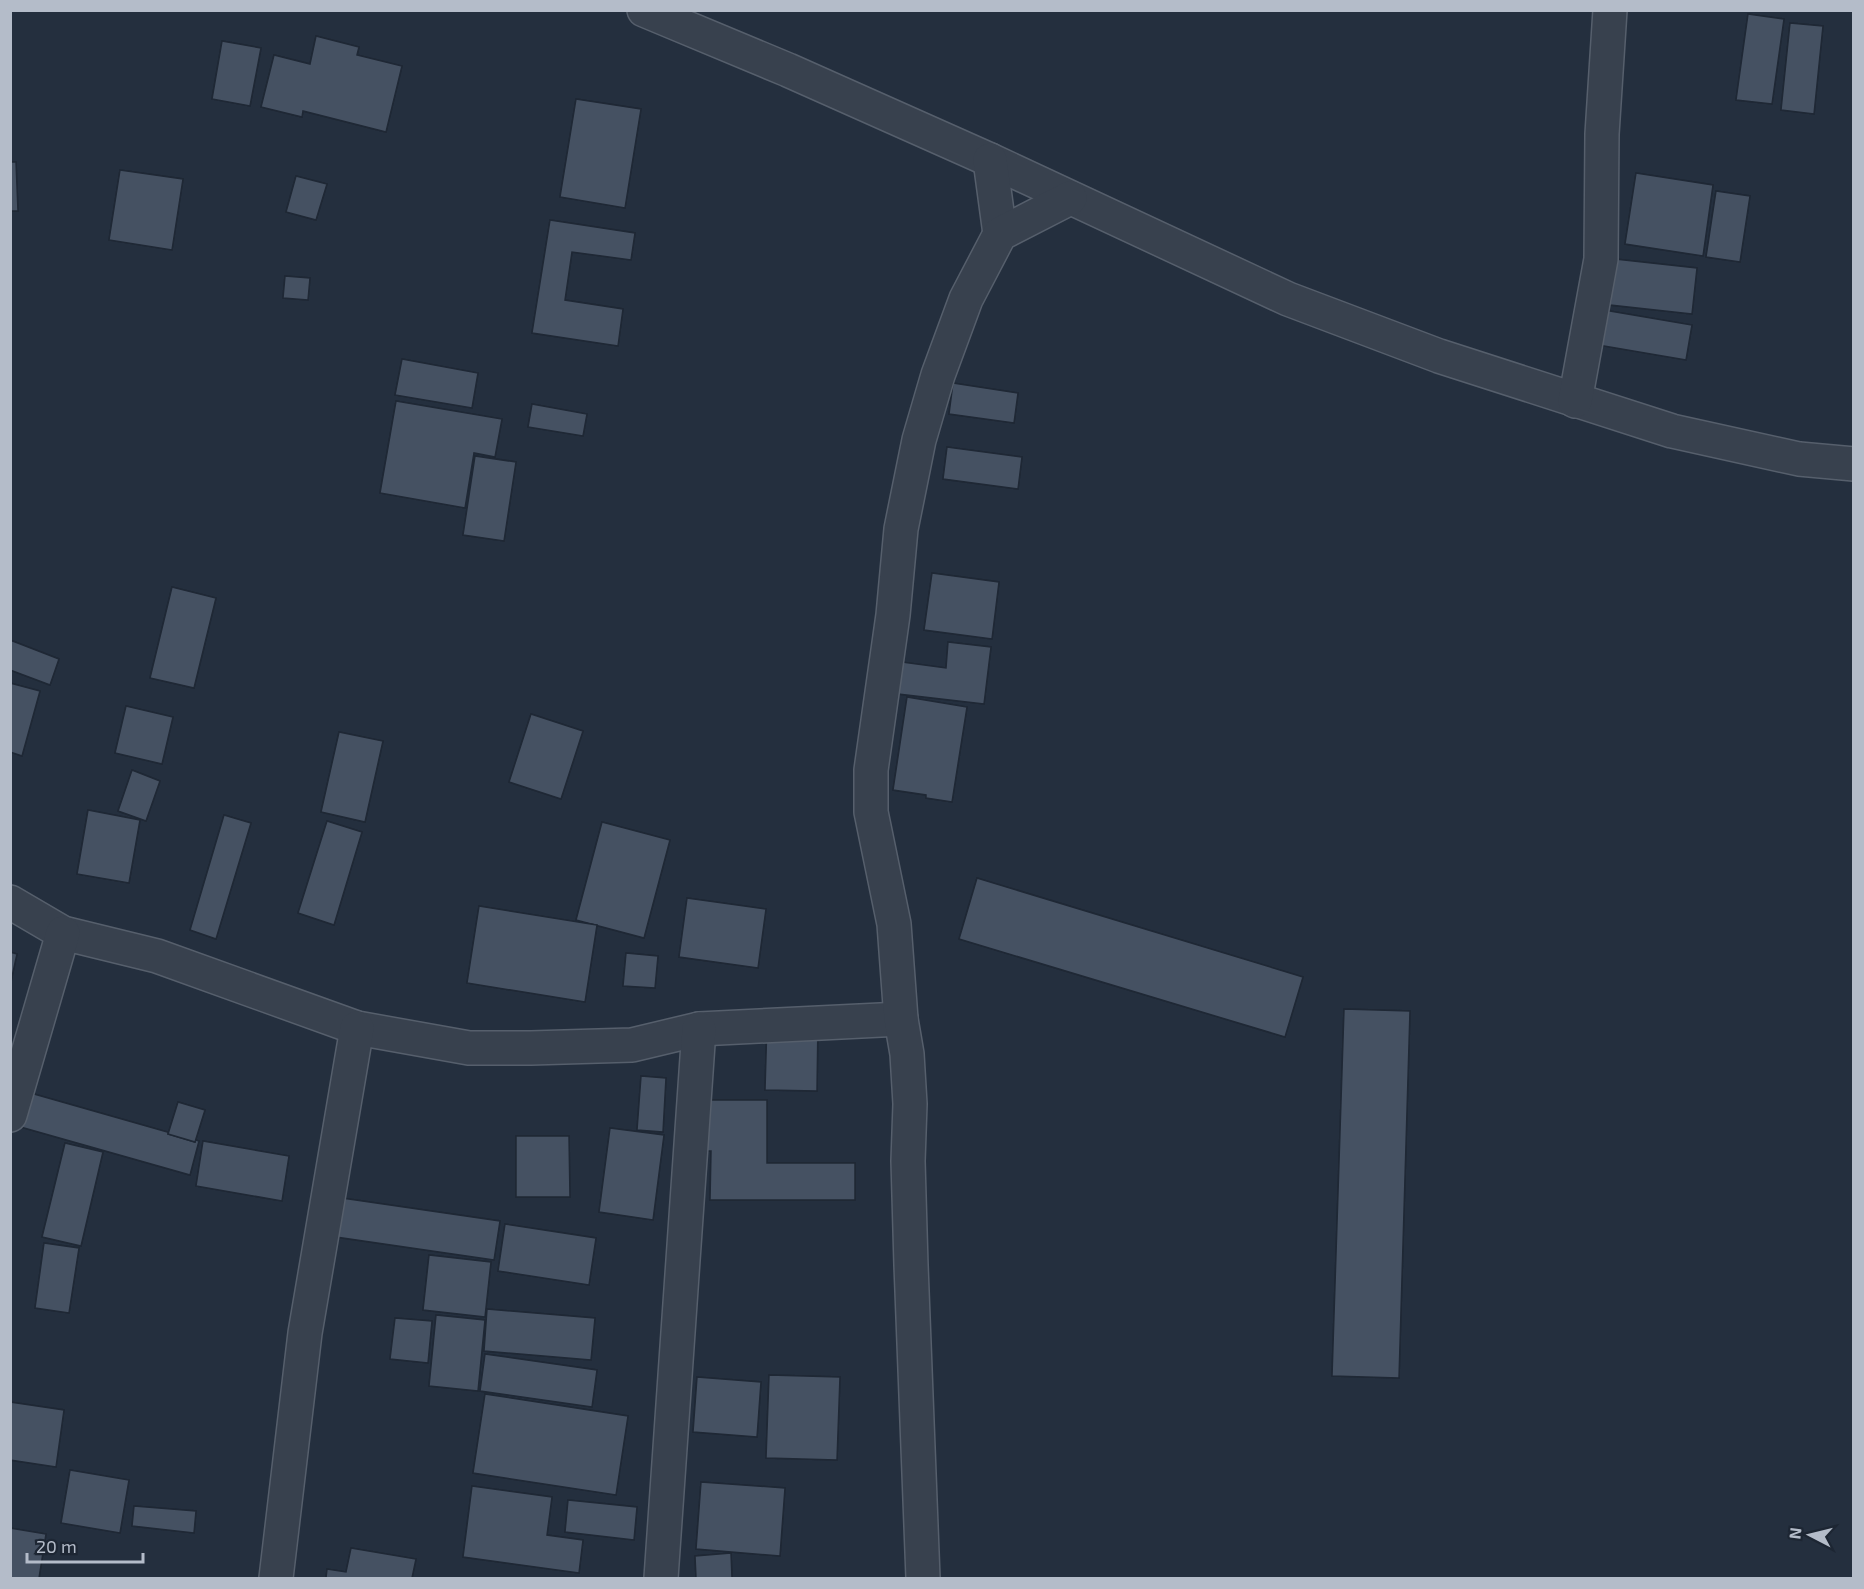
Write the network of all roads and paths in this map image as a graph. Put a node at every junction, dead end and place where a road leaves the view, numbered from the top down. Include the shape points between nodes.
1 (644, 10) edge
2 (1610, 10) edge
3 (990, 160) junction
4 (1070, 198) junction
5 (1000, 234) junction
6 (1575, 401) junction
7 (1854, 464) edge
8 (10, 902) edge
9 (63, 933) junction
10 (901, 1019) junction
11 (357, 1028) junction
12 (699, 1029) junction
13 (10, 1115) edge
14 (276, 1578) edge
15 (661, 1578) edge
16 (923, 1578) edge

1 - 3 street
2 - 6 street via 1602,134 1601,259
3 - 4 street
3 - 5 street
4 - 5 street
4 - 6 street via 1288,299 1439,357
5 - 10 street via 966,299 938,375 901,530 871,771 871,812 894,924
6 - 7 street via 1672,431 1799,459
8 - 9 street
9 - 11 street via 157,956
9 - 13 street
10 - 12 street
10 - 16 street via 910,1104 908,1161
11 - 12 street via 469,1048 632,1045
11 - 14 street via 305,1334
12 - 15 street

